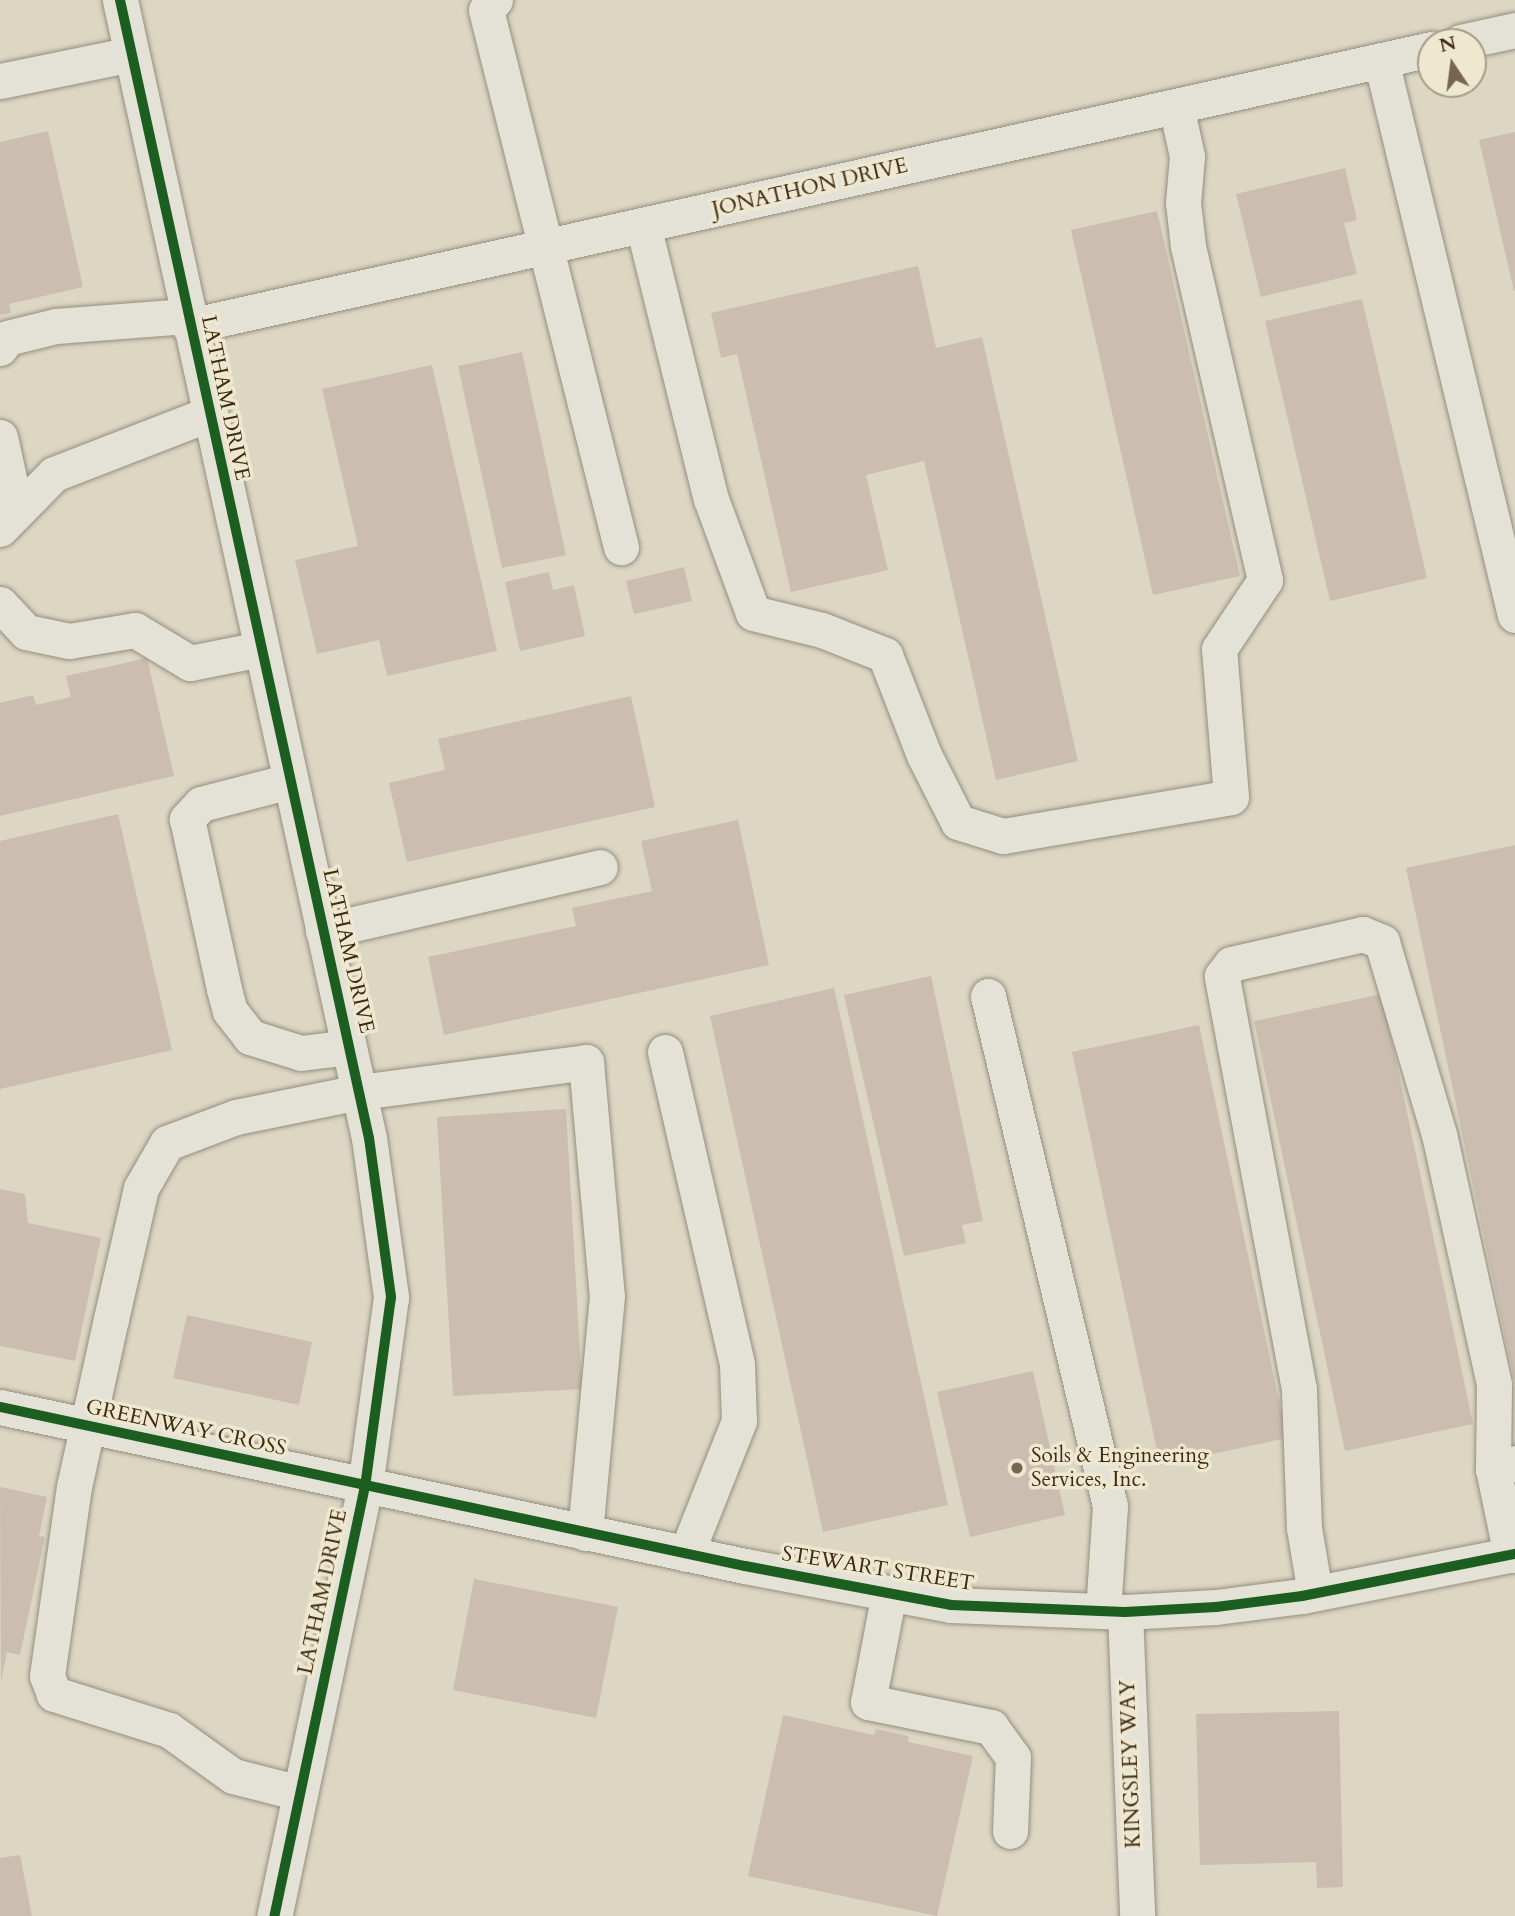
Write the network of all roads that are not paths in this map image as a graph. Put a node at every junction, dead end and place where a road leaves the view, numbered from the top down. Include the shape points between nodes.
1 (120, 0) edge
2 (495, 0) edge
3 (1515, 30) edge
4 (1487, 36) edge
5 (1417, 52) edge
6 (131, 54) junction
7 (1381, 60) junction
8 (0, 81) edge
9 (1176, 106) junction
10 (643, 225) junction
11 (550, 246) junction
12 (188, 321) junction
13 (0, 348) edge
14 (209, 414) junction
15 (0, 437) edge
16 (8, 520) edge
17 (621, 547) dead end
18 (0, 604) edge
19 (1515, 615) edge
20 (261, 649) junction
21 (290, 781) junction
22 (600, 867) dead end
23 (324, 931) junction
24 (988, 996) dead end
25 (349, 1047) junction
26 (665, 1052) dead end
27 (359, 1092) junction
28 (0, 1407) edge
29 (91, 1427) junction
30 (1504, 1466) edge
31 (365, 1486) junction
32 (585, 1533) junction
33 (686, 1554) junction
34 (1513, 1554) edge
35 (889, 1593) junction
36 (1315, 1593) junction
37 (1114, 1611) junction
38 (300, 1793) junction
39 (1010, 1831) dead end
40 (274, 1916) edge
41 (1137, 1916) edge

1 - 6 street, LATHAM DRIVE
2 - 11 street via 486,10
3 - 4 street
5 - 7 street, JONATHON DRIVE
6 - 8 street
6 - 12 street, LATHAM DRIVE
7 - 9 street, JONATHON DRIVE
7 - 19 street
9 - 10 street, JONATHON DRIVE
9 - 10 street via 1187,156 1183,203 1188,246 1265,580 1219,649 1231,797 1003,836 958,822 924,755 885,655 822,630 753,613 711,499
10 - 11 street, JONATHON DRIVE
11 - 12 street, JONATHON DRIVE
11 - 17 street
12 - 13 street, JONATHON DRIVE via 55,326 7,338
12 - 14 street, LATHAM DRIVE
14 - 16 street via 54,474
14 - 20 street, LATHAM DRIVE
15 - 16 street
18 - 20 street via 26,632 69,641 135,630 190,663
20 - 21 street, LATHAM DRIVE
21 - 23 street, LATHAM DRIVE
21 - 25 street via 201,804 187,819 224,989 229,1011 250,1037 301,1053
22 - 23 street
23 - 25 street, LATHAM DRIVE
24 - 37 street, KINGSLEY WAY via 1110,1506
25 - 27 street, LATHAM DRIVE
26 - 33 street via 737,1375 739,1421
27 - 29 street via 236,1117 167,1143 141,1188
27 - 31 street, LATHAM DRIVE via 391,1297
27 - 32 street via 586,1062 607,1296
28 - 29 street, GREENWAY CROSS
29 - 31 street, GREENWAY CROSS
29 - 38 street via 74,1487 47,1676 54,1694 169,1730 233,1776
30 - 34 street
30 - 36 street via 1494,1385 1439,1134 1382,942 1363,934 1231,964 1222,976 1299,1389 1304,1528
31 - 32 street, STEWART STREET
31 - 38 street, LATHAM DRIVE
32 - 33 street, STEWART STREET
33 - 35 street, STEWART STREET
34 - 36 street, STEWART STREET
35 - 37 street, STEWART STREET via 951,1605
35 - 39 street via 869,1702 991,1727 1013,1757
36 - 37 street, STEWART STREET
37 - 41 street, KINGSLEY WAY
38 - 40 street, LATHAM DRIVE

